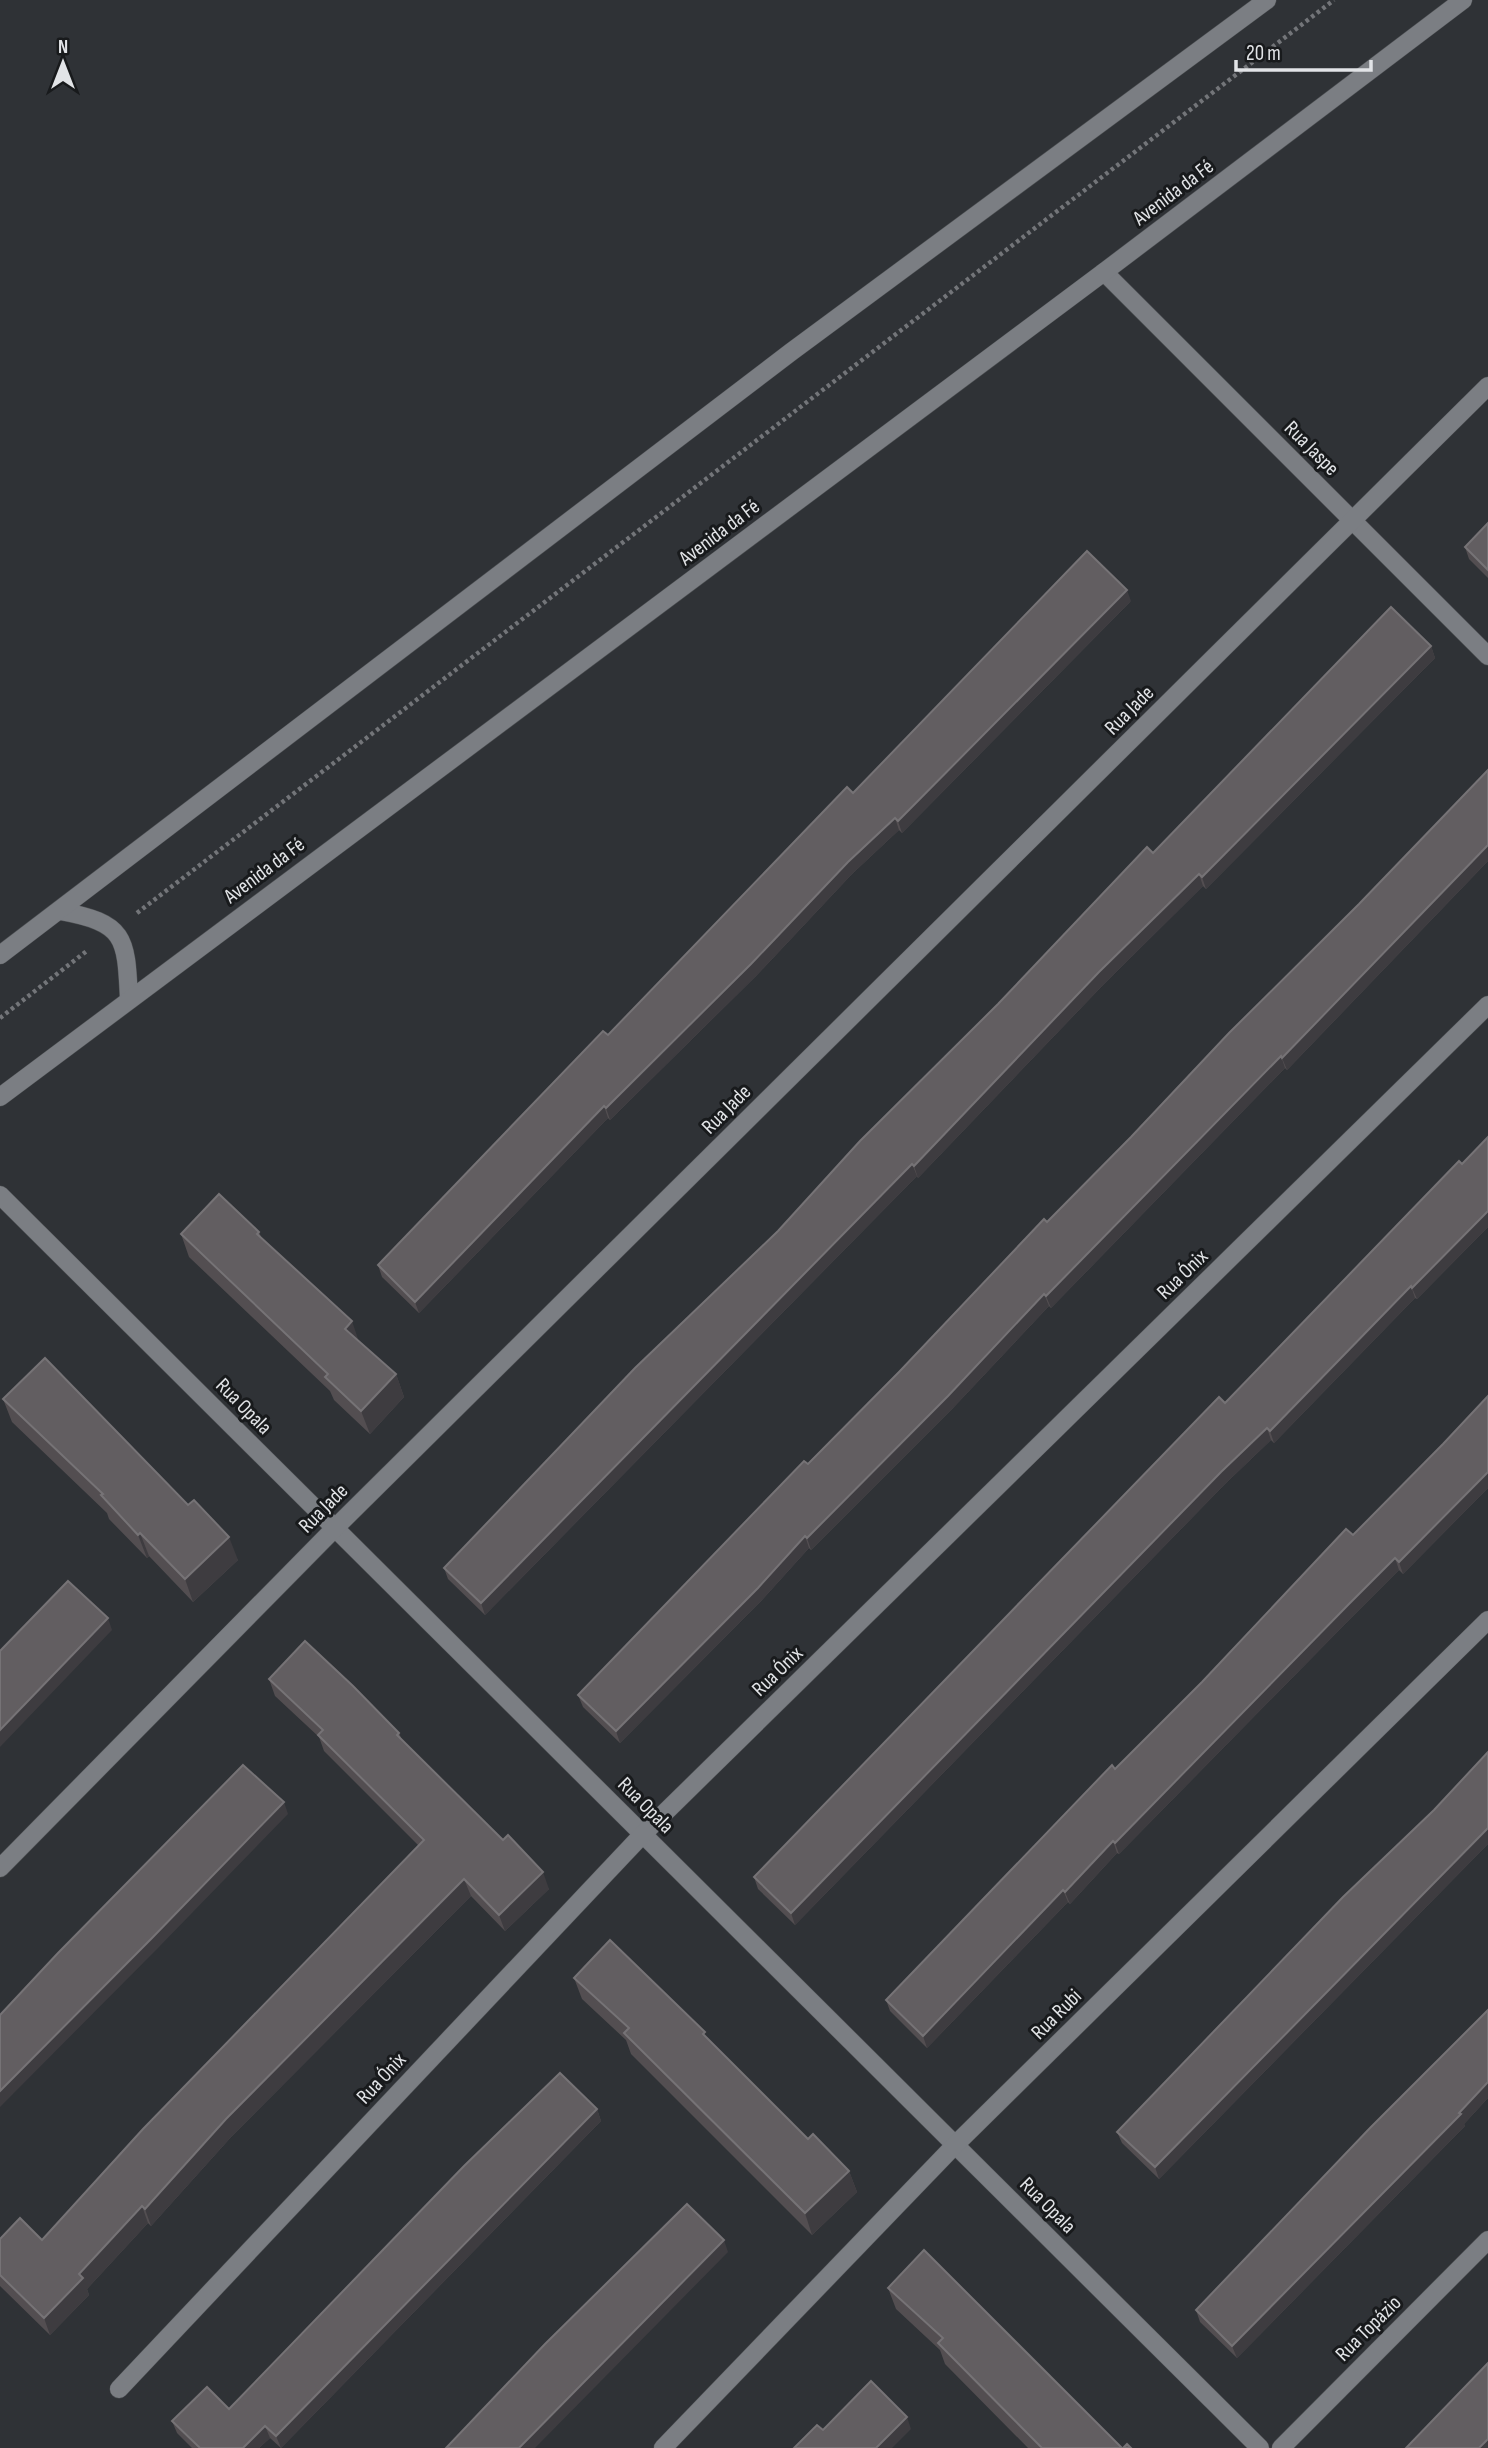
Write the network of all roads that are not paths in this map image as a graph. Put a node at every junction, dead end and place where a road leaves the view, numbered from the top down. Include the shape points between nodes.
1 (1267, 0) edge
2 (1463, 0) edge
3 (1104, 272) junction
4 (1488, 386) edge
5 (1353, 521) junction
6 (1488, 656) edge
7 (61, 911) junction
8 (0, 955) edge
9 (130, 999) junction
10 (1488, 1005) edge
11 (0, 1097) edge
12 (0, 1195) edge
13 (335, 1528) junction
14 (1488, 1619) edge
15 (643, 1834) junction
16 (0, 1868) edge
17 (956, 2145) junction
18 (1488, 2240) edge
19 (119, 2389) dead end
20 (663, 2448) edge
21 (1260, 2448) edge
22 (1281, 2448) edge

1 - 7 street via 790,352
2 - 3 street, Avenida da Fé
3 - 5 street, Rua Jaspe
3 - 9 street, Avenida da Fé
4 - 5 street, Rua Jade
5 - 6 street, Rua Jaspe
5 - 13 street, Rua Jade
7 - 8 street
7 - 9 street via 92,917 114,930 125,948
9 - 11 street, Avenida da Fé
10 - 15 street, Rua Ónix
12 - 13 street, Rua Opala
13 - 15 street, Rua Opala
13 - 16 street, Rua Jade
14 - 17 street, Rua Rubi
15 - 17 street, Rua Opala
15 - 19 street, Rua Ónix
17 - 20 street, Rua Rubi
17 - 21 street, Rua Opala
18 - 22 street, Rua Topázio

